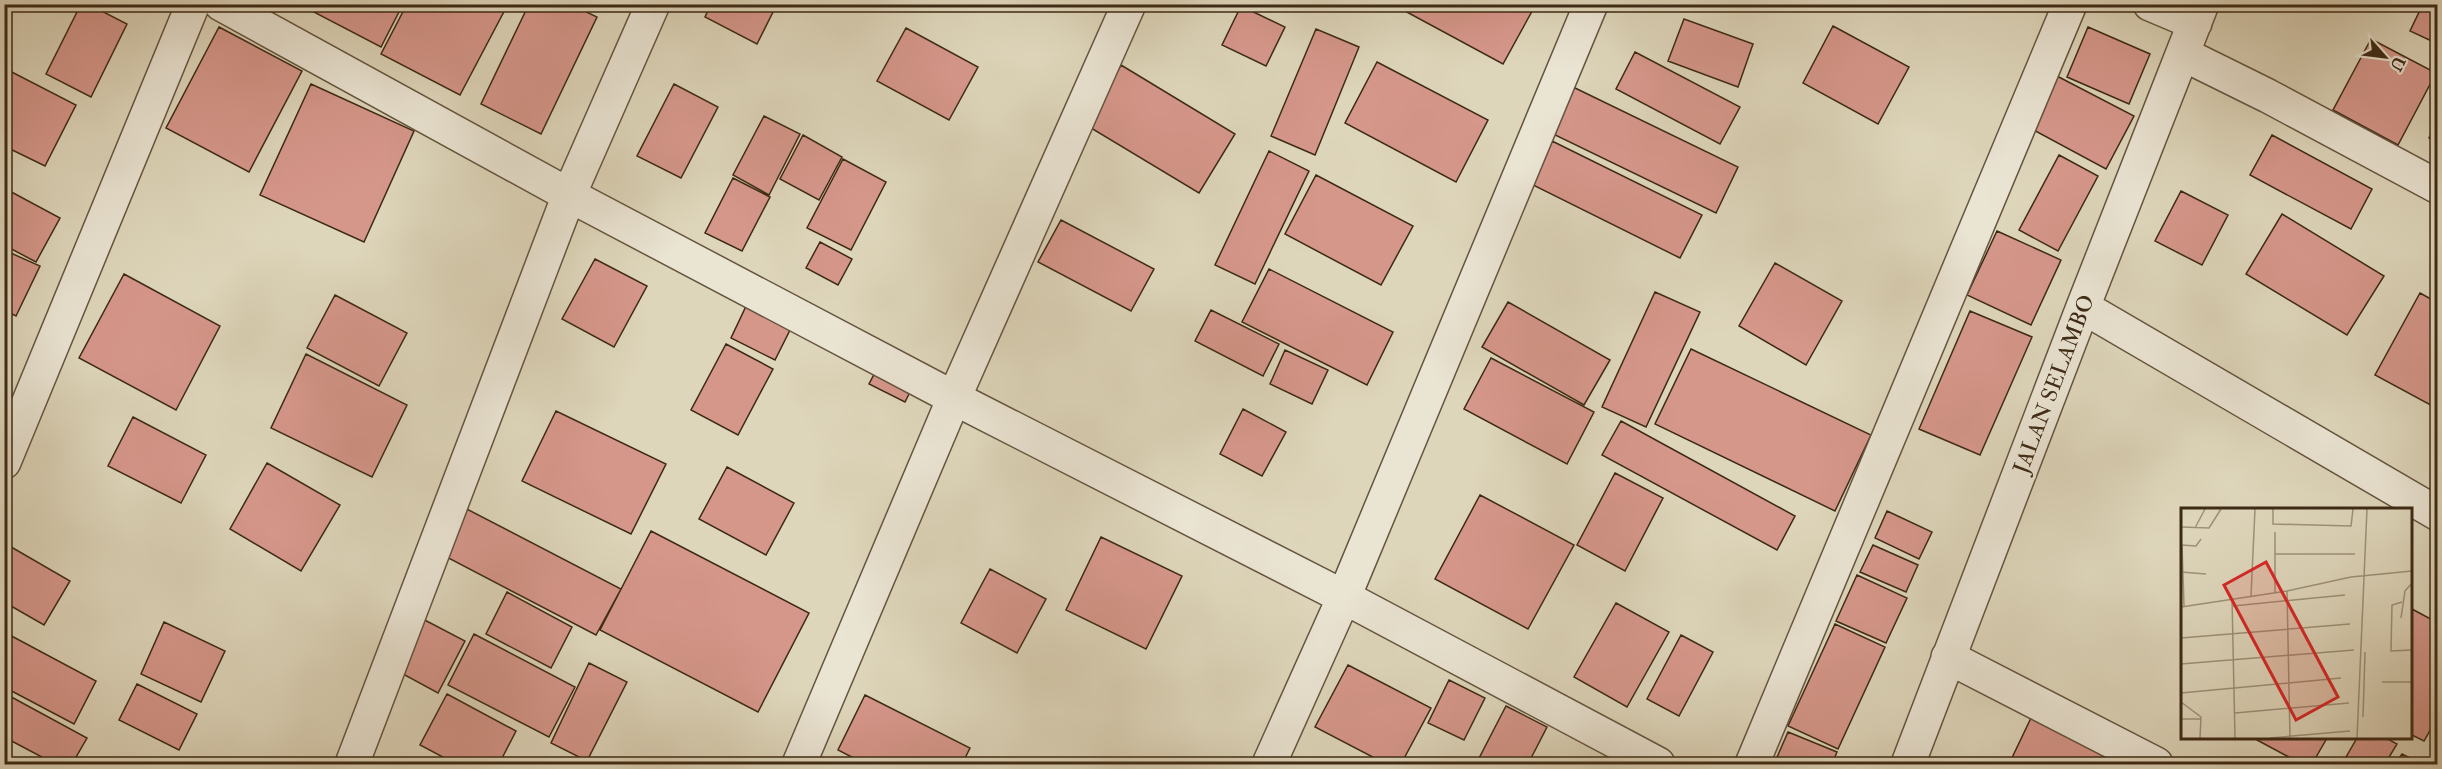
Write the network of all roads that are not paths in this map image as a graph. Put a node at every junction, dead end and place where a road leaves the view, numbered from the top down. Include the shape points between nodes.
1 (193, 4) edge
2 (221, 4) edge
3 (653, 4) edge
4 (1129, 4) edge
5 (1591, 4) edge
6 (2070, 4) edge
7 (2150, 4) edge
8 (2199, 14) edge
9 (2183, 54) junction
10 (2438, 187) edge
11 (569, 195) junction
12 (2083, 307) junction
13 (954, 398) junction
14 (4, 462) edge
15 (2438, 514) edge
16 (1344, 597) junction
17 (1948, 657) junction
18 (352, 765) edge
19 (799, 765) edge
20 (1269, 765) edge
21 (1658, 765) edge
22 (1752, 765) edge
23 (1908, 765) edge
24 (2156, 765) edge

1 - 14 street
2 - 11 street
3 - 11 street
4 - 13 street
5 - 16 street
6 - 22 street
7 - 8 street
8 - 9 street, JALAN SELAMBO
9 - 10 street
9 - 12 street, JALAN SELAMBO
11 - 13 street
11 - 18 street
12 - 15 street
12 - 17 street, JALAN SELAMBO
13 - 16 street
13 - 19 street
16 - 20 street
16 - 21 street
17 - 23 street, JALAN SELAMBO
17 - 24 street

